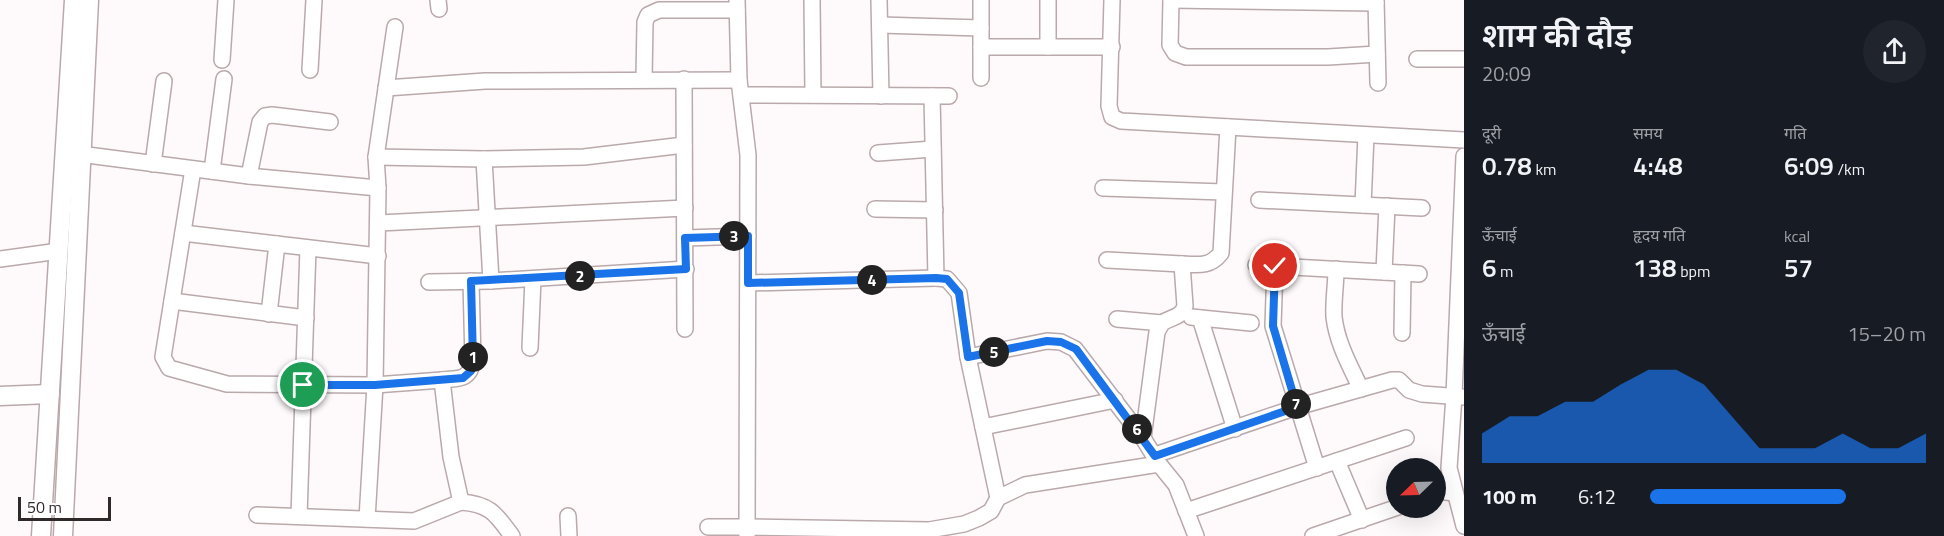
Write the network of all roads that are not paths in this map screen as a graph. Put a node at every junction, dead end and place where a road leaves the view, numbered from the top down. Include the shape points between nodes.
1 (74, 0) edge
2 (89, 0) edge
3 (226, 0) edge
4 (314, 0) edge
5 (812, 0) edge
6 (879, 0) edge
7 (981, 0) edge
8 (1048, 0) edge
9 (1112, 0) edge
10 (1171, 1) edge
11 (1376, 1) edge
12 (737, 5) edge
13 (880, 25) junction
14 (395, 27) dead end
15 (981, 28) junction
16 (981, 46) junction
17 (1048, 47) junction
18 (1112, 47) junction
19 (1377, 54) junction
20 (1417, 59) dead end
21 (1464, 59) edge
22 (222, 60) dead end
23 (310, 70) dead end
24 (981, 78) dead end
25 (224, 79) dead end
26 (644, 79) junction
27 (684, 79) junction
28 (739, 80) junction
29 (164, 81) dead end
30 (1378, 83) dead end
31 (386, 88) junction
32 (741, 95) junction
33 (813, 95) junction
34 (881, 96) junction
35 (932, 96) junction
36 (949, 96) dead end
37 (330, 122) dead end
38 (1228, 127) junction
39 (1366, 135) junction
40 (1464, 140) edge
41 (684, 145) junction
42 (933, 149) junction
43 (74, 153) junction
44 (878, 153) dead end
45 (1464, 156) edge
46 (376, 157) junction
47 (484, 159) junction
48 (153, 164) junction
49 (193, 169) junction
50 (212, 171) junction
51 (249, 176) junction
52 (378, 188) junction
53 (1103, 188) dead end
54 (1224, 192) junction
55 (1259, 200) dead end
56 (1363, 205) junction
57 (1387, 206) junction
58 (684, 207) junction
59 (1422, 208) dead end
60 (875, 209) dead end
61 (1463, 209) edge
62 (935, 210) junction
63 (488, 217) junction
64 (379, 223) junction
65 (183, 233) junction
66 (748, 236) junction
67 (685, 238) junction
68 (277, 244) junction
69 (308, 248) junction
70 (59, 250) junction
71 (378, 256) junction
72 (0, 259) edge
73 (1107, 260) dead end
74 (1182, 264) junction
75 (1256, 265) dead end
76 (1275, 266) junction
77 (686, 269) junction
78 (1336, 269) junction
79 (1384, 272) junction
80 (1403, 273) junction
81 (1419, 274) dead end
82 (936, 278) junction
83 (532, 279) junction
84 (471, 281) junction
85 (491, 281) junction
86 (429, 282) dead end
87 (748, 283) junction
88 (172, 301) junction
89 (1461, 313) edge
90 (269, 314) junction
91 (1178, 316) junction
92 (306, 318) junction
93 (1200, 318) junction
94 (1117, 319) dead end
95 (1162, 323) junction
96 (1251, 323) dead end
97 (685, 329) dead end
98 (1402, 333) dead end
99 (531, 348) dead end
100 (968, 357) junction
101 (442, 381) junction
102 (303, 385) junction
103 (375, 385) junction
104 (1360, 389) junction
105 (50, 394) junction
106 (0, 396) edge
107 (1459, 397) edge
108 (1115, 400) junction
109 (1297, 407) junction
110 (983, 427) junction
111 (1235, 429) junction
112 (1143, 438) junction
113 (1406, 438) dead end
114 (1157, 460) junction
115 (1337, 461) junction
116 (1317, 468) junction
117 (1446, 492) edge
118 (1455, 493) junction
119 (998, 498) junction
120 (461, 502) junction
121 (1186, 511) junction
122 (1386, 511) edge
123 (256, 515) dead end
124 (299, 516) junction
125 (568, 516) dead end
126 (367, 519) junction
127 (1362, 520) junction
128 (1464, 526) edge
129 (708, 528) dead end
130 (747, 531) edge
131 (929, 533) edge
132 (41, 536) edge
133 (63, 536) edge
134 (512, 536) edge
135 (569, 536) edge
136 (1196, 536) edge
137 (1313, 536) edge

1 - 43 street
2 - 43 street
3 - 22 street
4 - 23 street
5 - 33 street
6 - 13 street
7 - 15 street
8 - 17 street
9 - 18 street
10 - 11 street
10 - 19 street via 1170,45 1175,53 1186,57
11 - 19 street
12 - 26 street via 659,10 648,15
12 - 28 street
13 - 15 street
13 - 34 street
14 - 31 street
15 - 16 street
16 - 17 street
16 - 24 street
17 - 18 street
18 - 38 street via 1112,117 1121,121
19 - 30 street
20 - 21 street
25 - 50 street
26 - 27 street
26 - 31 street via 484,81
27 - 28 street
27 - 41 street
28 - 32 street
29 - 48 street
31 - 46 street
32 - 33 street
32 - 66 street via 748,155
33 - 34 street
34 - 35 street
35 - 36 street
35 - 42 street
37 - 51 street via 265,116 260,122
38 - 39 street
38 - 54 street
39 - 40 street
39 - 56 street
41 - 47 street via 584,157
41 - 58 street
42 - 44 street
42 - 62 street
43 - 48 street
43 - 70 street
43 - 133 street
45 - 61 street
46 - 47 street
46 - 52 street
47 - 63 street
48 - 49 street
49 - 50 street
49 - 65 street
50 - 51 street
51 - 52 street
52 - 64 street
53 - 54 street
54 - 74 street via 1221,253 1207,265
55 - 56 street
56 - 57 street
57 - 59 street
57 - 79 street
58 - 63 street
58 - 67 street
60 - 62 street
61 - 89 street
62 - 82 street
63 - 64 street
63 - 85 street
64 - 71 street
65 - 68 street
65 - 88 street
66 - 67 street
66 - 87 street
67 - 77 street
68 - 69 street
68 - 90 street
69 - 71 street
69 - 92 street
70 - 72 street
70 - 105 street
71 - 103 street
73 - 74 street
74 - 91 street via 1185,306
75 - 76 street
76 - 78 street
76 - 109 street via 1273,326
77 - 83 street
77 - 97 street
78 - 79 street
78 - 104 street via 1336,327
79 - 80 street
80 - 81 street
80 - 98 street
82 - 87 street
82 - 100 street via 947,279 959,293
83 - 85 street
83 - 99 street
84 - 85 street
84 - 86 street
84 - 101 street via 471,371 463,378
87 - 130 street
88 - 90 street
88 - 102 street via 163,357 169,368 227,384
89 - 107 street
90 - 92 street
91 - 93 street
91 - 95 street
92 - 102 street
93 - 96 street
93 - 111 street
94 - 95 street
95 - 112 street via 1157,332
100 - 108 street via 1047,341 1061,342 1076,349
100 - 110 street
101 - 103 street
101 - 120 street
102 - 103 street
102 - 124 street
103 - 126 street
104 - 107 street via 1399,380 1409,390 1422,394
104 - 109 street
105 - 106 street
105 - 132 street
107 - 118 street via 1449,468
108 - 110 street
108 - 112 street
109 - 111 street
109 - 116 street
110 - 119 street
111 - 114 street
112 - 114 street
113 - 115 street
114 - 119 street via 1025,485
114 - 121 street via 1176,485
115 - 116 street
115 - 127 street
116 - 121 street
117 - 118 street
118 - 128 street
119 - 131 street via 991,511 979,518
120 - 126 street via 414,521
120 - 134 street via 481,504 496,514
121 - 136 street
122 - 127 street
123 - 124 street
124 - 126 street
125 - 135 street
127 - 137 street
129 - 130 street
130 - 131 street

